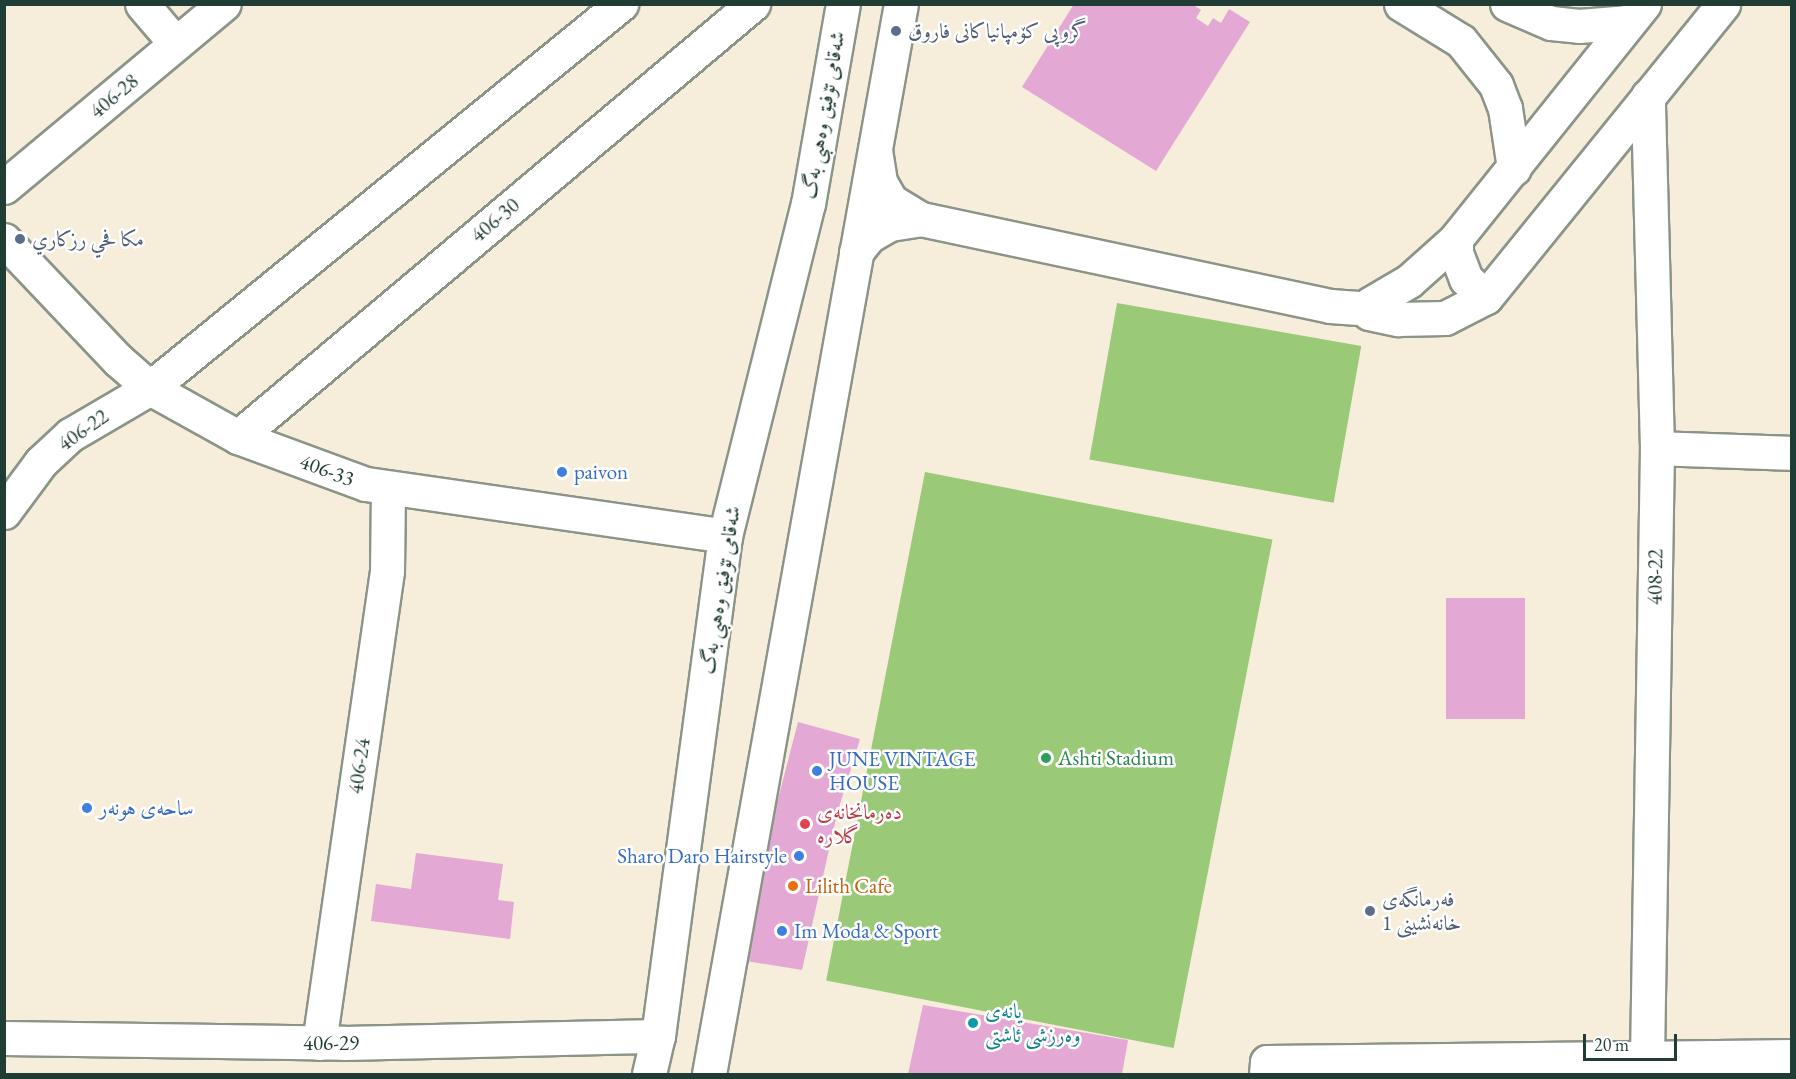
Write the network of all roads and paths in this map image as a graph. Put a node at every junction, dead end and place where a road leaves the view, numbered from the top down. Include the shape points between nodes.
1 (142, 4) edge
2 (224, 4) edge
3 (621, 4) edge
4 (843, 4) edge
5 (901, 4) edge
6 (1401, 4) edge
7 (1507, 4) edge
8 (1723, 4) edge
9 (734, 10) edge
10 (1637, 13) edge
11 (176, 44) junction
12 (1648, 96) junction
13 (875, 150) junction
14 (1514, 168) junction
15 (4, 188) edge
16 (921, 219) junction
17 (1455, 239) junction
18 (4, 240) edge
19 (856, 252) junction
20 (1486, 297) junction
21 (1368, 309) junction
22 (150, 388) junction
23 (238, 437) junction
24 (1657, 448) junction
25 (1791, 453) edge
26 (388, 488) junction
27 (4, 512) edge
28 (725, 536) junction
29 (658, 1036) junction
30 (4, 1038) edge
31 (318, 1043) junction
32 (1791, 1056) edge
33 (1647, 1058) junction
34 (1266, 1068) edge
35 (649, 1074) edge
36 (708, 1074) edge

1 - 11 street
2 - 11 street, 406-28
3 - 22 street
4 - 28 street, شەقامی تۆفیق وەهبی بەگ via 808,204
5 - 13 street
6 - 14 street via 1461,41 1496,85 1505,108
7 - 10 street via 1551,23 1579,27
8 - 12 street
9 - 23 street, 406-30
10 - 14 street
11 - 15 street, 406-28
12 - 20 street
12 - 24 street, 408-22
13 - 16 street via 880,182 891,201
13 - 19 street
14 - 17 street
16 - 19 street via 890,224 869,236
16 - 21 street via 1320,304
17 - 20 street via 1466,279
17 - 21 street via 1433,262
18 - 22 street, 406-33 via 118,360
19 - 36 street
20 - 21 street via 1466,310 1433,320 1372,315
22 - 23 street, 406-33
22 - 27 street, 406-22 via 70,435 41,462
23 - 26 street, 406-33 via 366,484
24 - 25 street
24 - 33 street, 408-22
26 - 28 street, 406-33
26 - 31 street, 406-24 via 387,571
28 - 29 street, شەقامی تۆفیق وەهبی بەگ
29 - 31 street, 406-29
29 - 35 street, شەقامی تۆفیق وەهبی بەگ
30 - 31 street, 406-29
32 - 33 street
33 - 34 street

